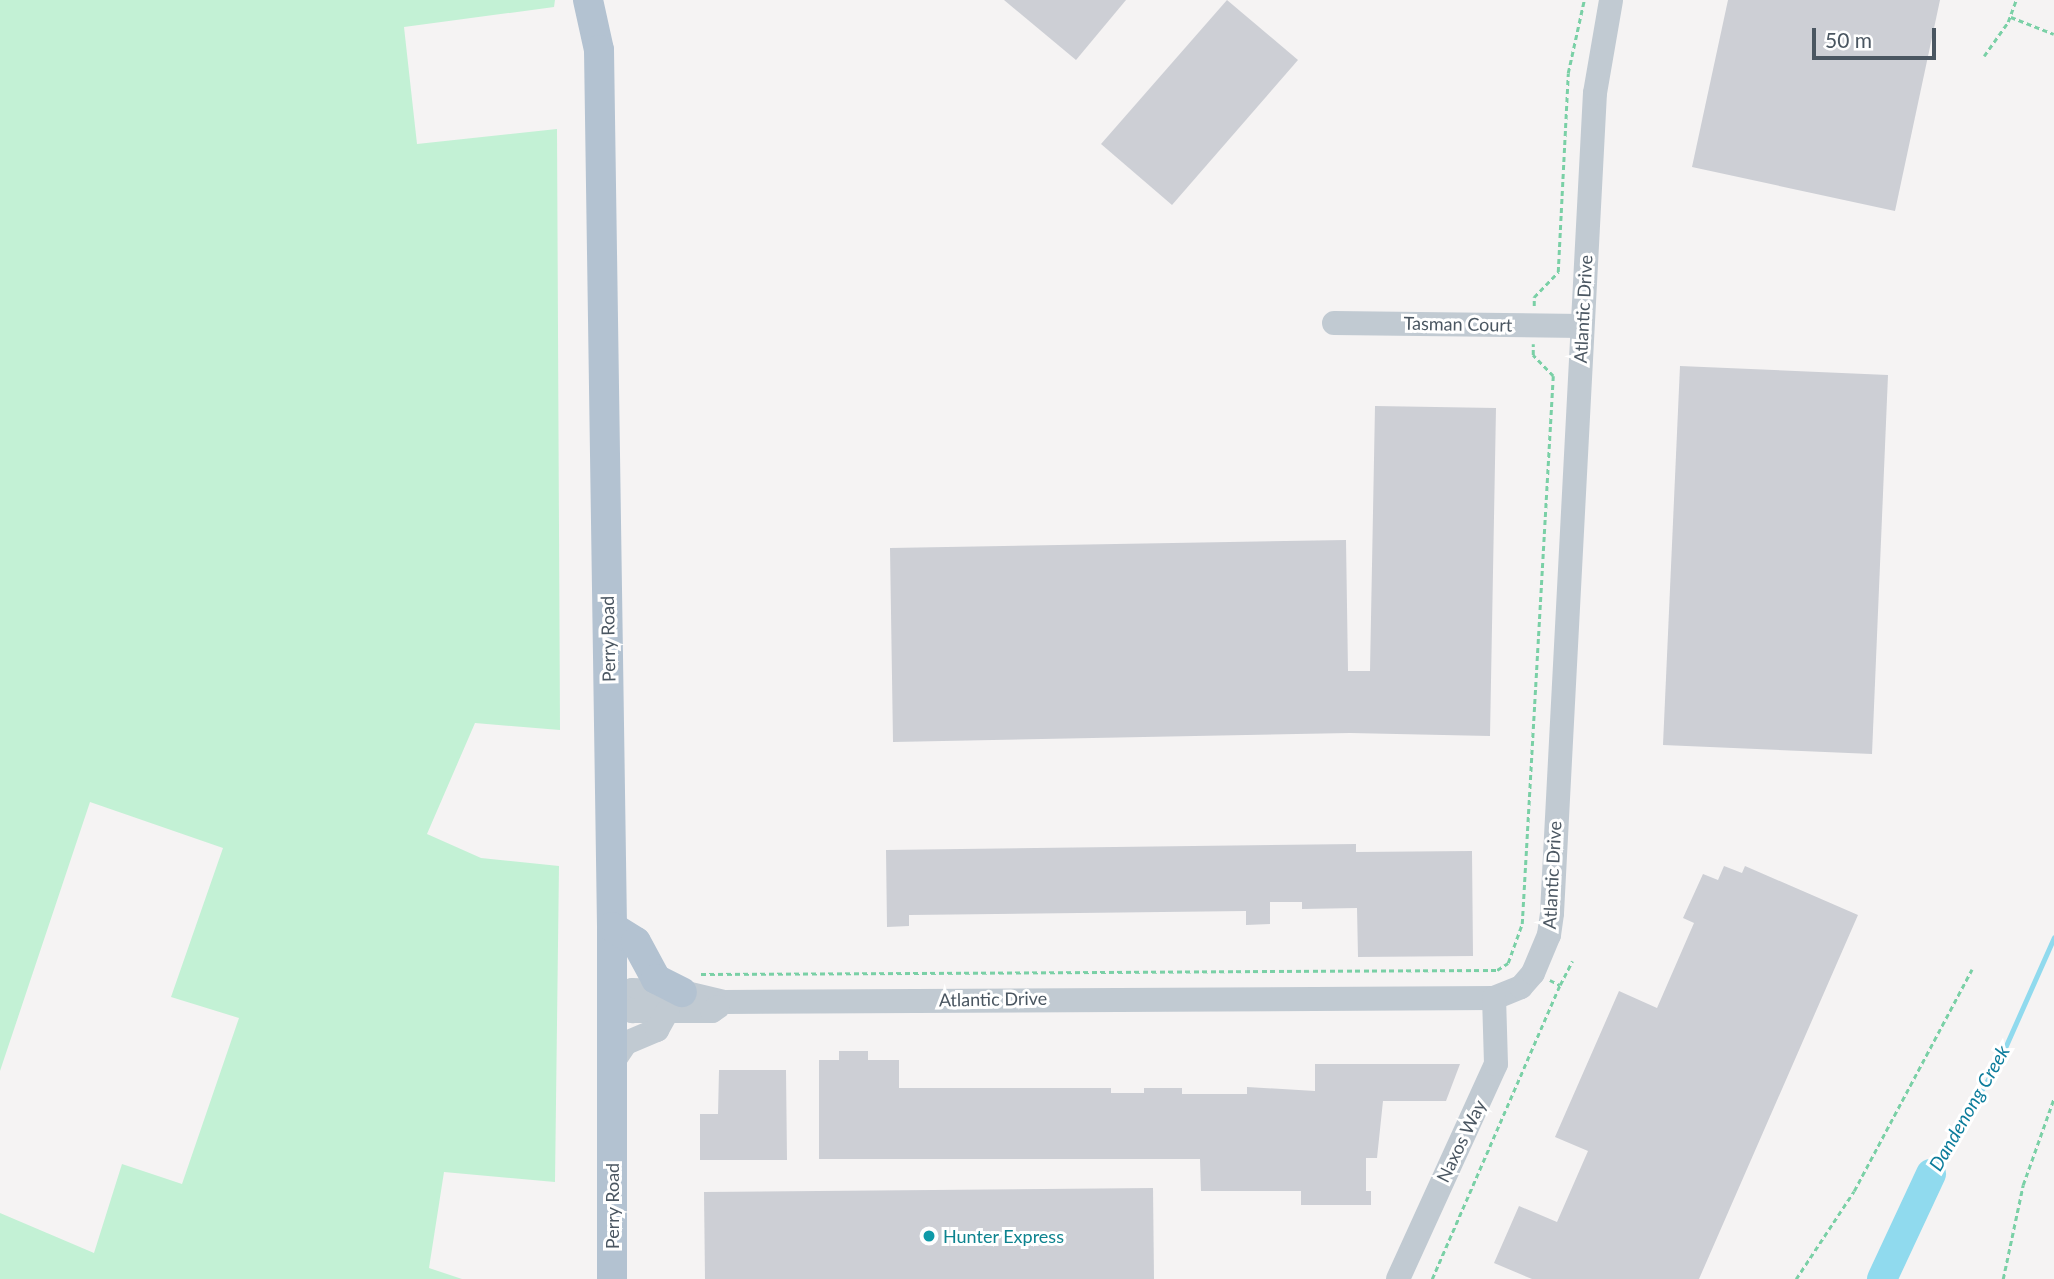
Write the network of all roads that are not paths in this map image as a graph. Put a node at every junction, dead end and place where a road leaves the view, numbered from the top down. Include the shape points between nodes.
1 (588, 0) edge
2 (1611, 0) edge
3 (1334, 323) dead end
4 (1582, 326) junction
5 (612, 927) junction
6 (680, 993) junction
7 (1494, 998) junction
8 (611, 1000) junction
9 (611, 1065) junction
10 (612, 1279) edge
11 (1398, 1279) edge

1 - 5 main road, Perry Road via 599,51
2 - 4 street, Atlantic Drive via 1595,93
3 - 4 street, Tasman Court
4 - 7 street, Atlantic Drive via 1549,935 1527,981
5 - 6 main road via 636,942 656,979
5 - 8 main road, Perry Road
6 - 7 street, Atlantic Drive via 724,1002
6 - 8 street, Atlantic Drive via 632,990
6 - 9 street via 657,1030 626,1043
7 - 11 street, Naxos Way via 1496,1064
8 - 9 main road, Perry Road
9 - 10 main road, Perry Road

